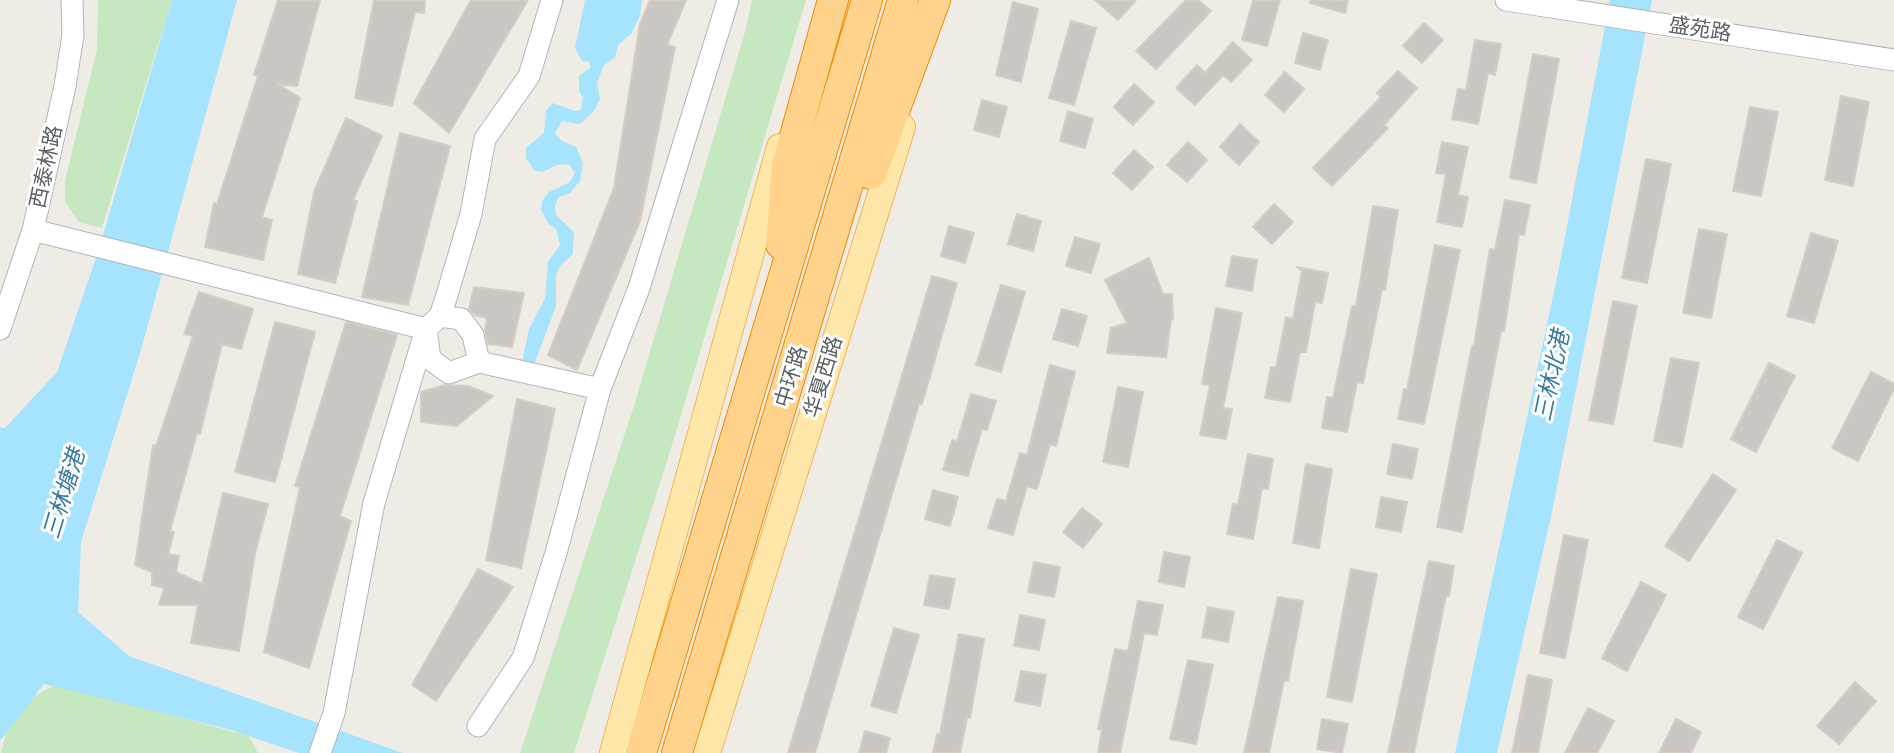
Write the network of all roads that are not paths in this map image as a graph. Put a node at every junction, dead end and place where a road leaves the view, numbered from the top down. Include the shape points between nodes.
1 (72, 0) edge
2 (552, 0) edge
3 (728, 0) edge
4 (821, 0) edge
5 (833, 0) edge
6 (867, 0) edge
7 (903, 0) edge
8 (935, 0) edge
9 (941, 0) edge
10 (1506, 0) edge
11 (1894, 60) edge
12 (33, 230) junction
13 (777, 300) junction
14 (812, 309) junction
15 (433, 322) junction
16 (0, 329) edge
17 (479, 362) junction
18 (600, 388) junction
19 (478, 726) dead end
20 (320, 753) edge
21 (613, 753) edge
22 (641, 753) edge
23 (677, 753) edge
24 (707, 753) edge

1 - 12 street, 西泰林路 via 73,35 65,86
2 - 15 street via 529,76 485,139 471,214
3 - 18 street via 639,288
4 - 21 main road
5 - 13 highway via 787,165
6 - 13 highway, 中环路
7 - 14 highway, 中环路
8 - 14 highway via 870,175
9 - 24 main road, 华夏西路
10 - 11 street, 盛苑路
12 - 15 street via 165,265
12 - 16 street, 西泰林路
13 - 22 highway, 中环路
14 - 23 highway, 中环路
15 - 17 street via 461,319 473,335
15 - 17 street via 430,359 449,373
15 - 20 street via 374,503 334,713
17 - 18 street
18 - 19 street via 523,658

